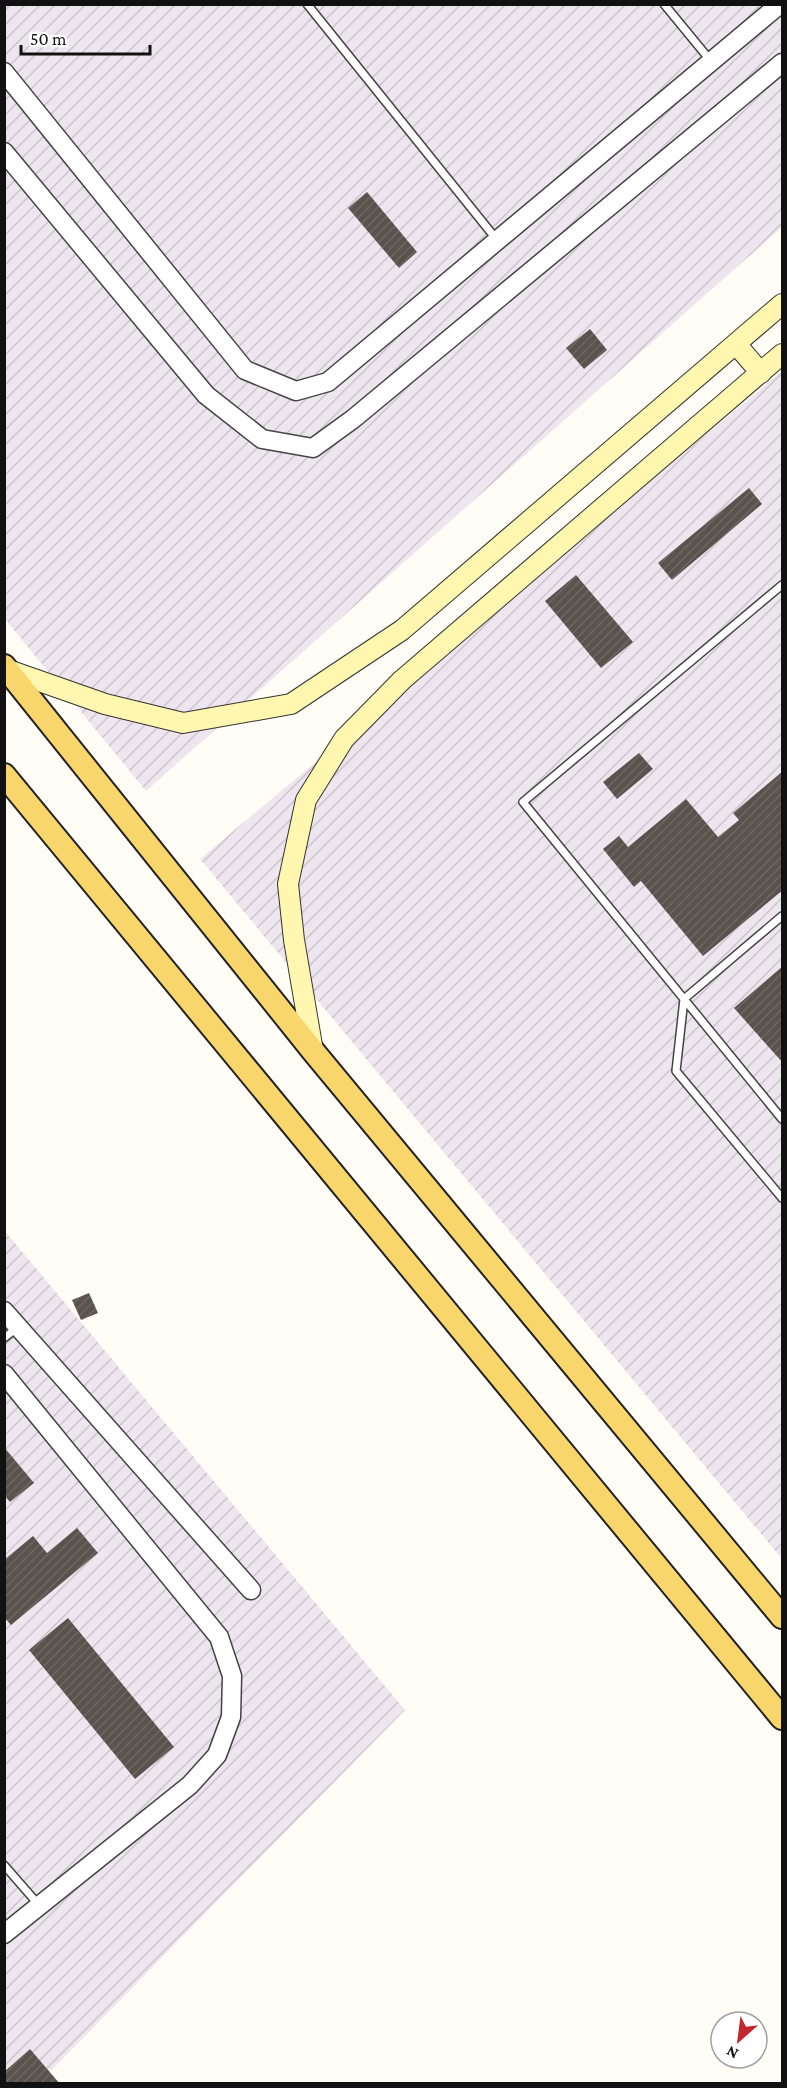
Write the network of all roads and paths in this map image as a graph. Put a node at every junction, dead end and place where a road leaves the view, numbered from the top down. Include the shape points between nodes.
1 (307, 4) edge
2 (663, 4) edge
3 (780, 4) edge
4 (711, 62) junction
5 (783, 63) edge
6 (4, 72) edge
7 (4, 152) edge
8 (497, 240) junction
9 (783, 304) edge
10 (735, 344) junction
11 (783, 354) edge
12 (761, 373) junction
13 (783, 585) edge
14 (6, 668) edge
15 (4, 775) edge
16 (783, 916) edge
17 (684, 999) junction
18 (313, 1051) junction
19 (783, 1119) edge
20 (783, 1198) edge
21 (4, 1311) edge
22 (11, 1333) edge
23 (4, 1374) edge
24 (251, 1590) dead end
25 (783, 1617) edge
26 (783, 1718) edge
27 (4, 1865) edge
28 (39, 1906) junction
29 (4, 1934) edge

1 - 8 lane
2 - 4 lane
3 - 4 street
4 - 8 street
5 - 7 street via 313,448 262,439 206,395
6 - 8 street via 245,370 296,391 328,381
9 - 10 main road
10 - 12 main road
10 - 14 main road via 402,630 291,704 183,723 105,704
11 - 12 main road
12 - 18 main road via 402,680 344,739 306,800 288,884
13 - 17 lane via 523,802
14 - 18 main road
15 - 26 main road
16 - 17 lane
17 - 19 lane
17 - 20 lane via 676,1071
18 - 25 main road
21 - 22 street
22 - 24 street
23 - 28 street via 219,1637 232,1676 231,1717 217,1755 190,1785
27 - 28 lane
28 - 29 street

